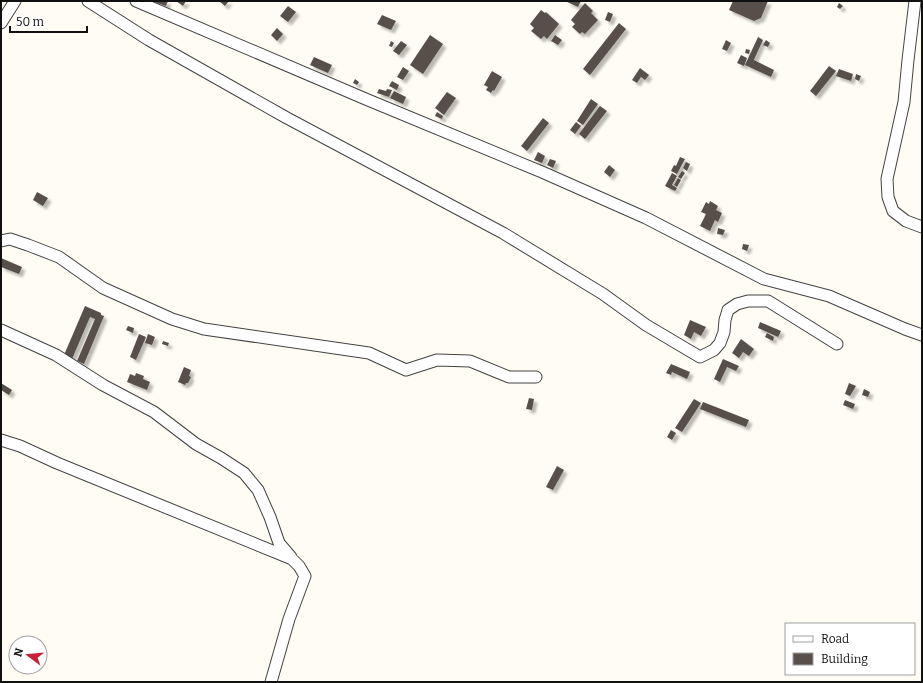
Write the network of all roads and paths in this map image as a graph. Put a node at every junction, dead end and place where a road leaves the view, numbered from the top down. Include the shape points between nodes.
1 (15, 1) edge
2 (88, 1) edge
3 (136, 1) edge
4 (916, 1) edge
5 (1, 23) edge
6 (922, 227) edge
7 (1, 241) edge
8 (1, 330) edge
9 (922, 335) edge
10 (837, 344) dead end
11 (536, 377) dead end
12 (1, 440) edge
13 (292, 559) junction
14 (271, 682) edge

1 - 5 street
2 - 10 street via 149,40 287,118 503,233 700,357 714,350 720,342 728,310 748,301 768,301
3 - 9 street via 536,169 646,218 764,279 830,296
4 - 6 street via 904,102 887,179 888,197 893,211 906,221
7 - 11 street via 10,239 59,257 103,288 172,319 204,329 369,353 406,370 437,360 470,361 509,377
8 - 13 street via 56,355 154,412 196,444 244,473 258,490 279,543
12 - 13 street
13 - 14 street via 305,576 289,619

